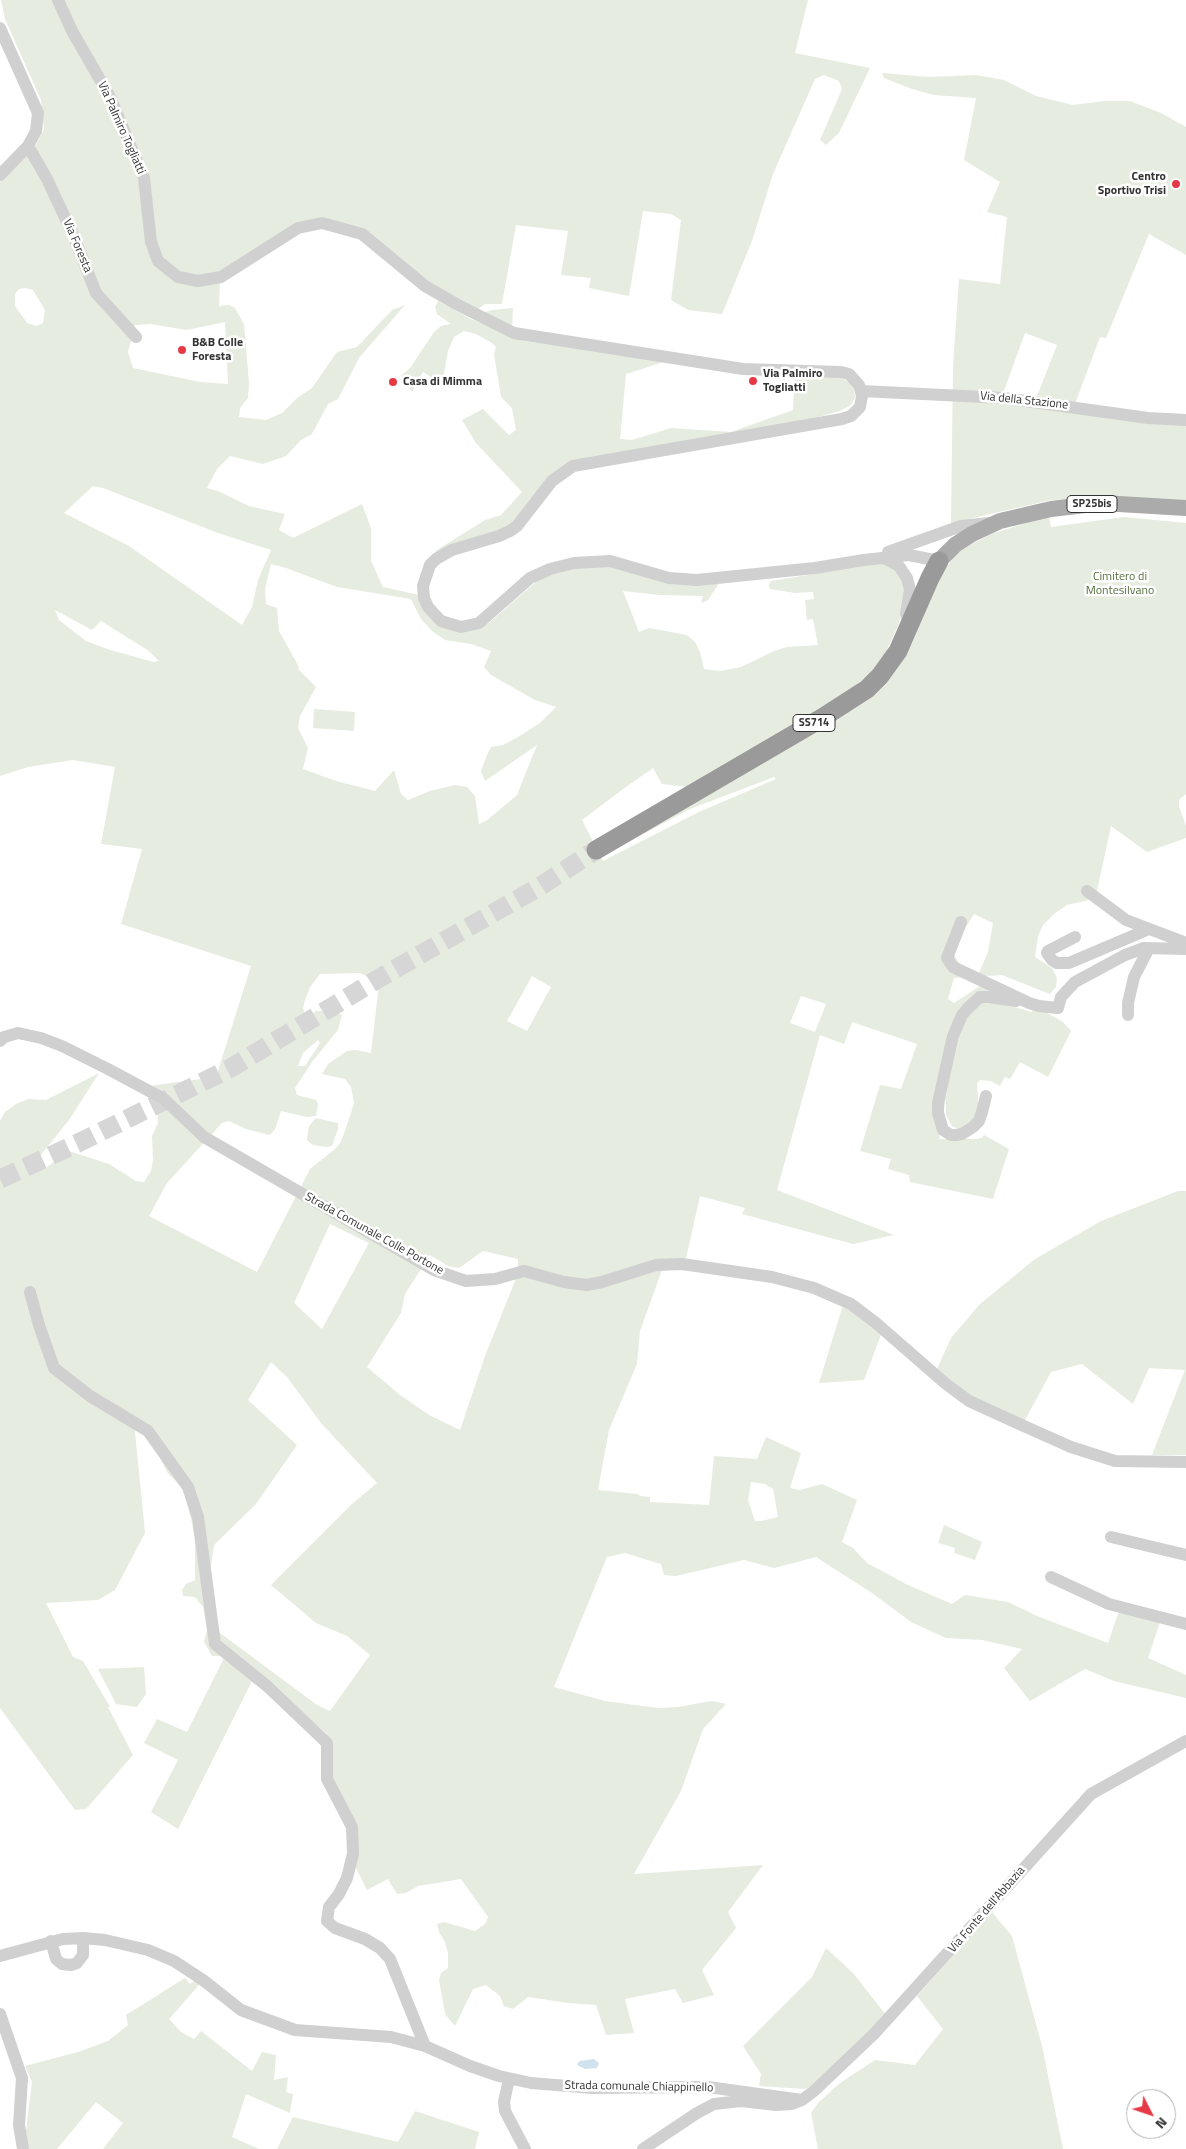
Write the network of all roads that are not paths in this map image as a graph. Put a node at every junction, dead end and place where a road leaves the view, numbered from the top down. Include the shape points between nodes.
1 (58, 0) edge
2 (0, 28) edge
3 (28, 146) junction
4 (0, 175) edge
5 (136, 337) dead end
6 (862, 391) junction
7 (1186, 420) edge
8 (1186, 508) edge
9 (1000, 521) junction
10 (888, 554) junction
11 (939, 561) junction
12 (910, 625) junction
13 (596, 850) tunnel mouth
14 (1086, 891) dead end
15 (961, 922) dead end
16 (1149, 929) junction
17 (1075, 938) dead end
18 (1186, 943) edge
19 (1149, 948) junction
20 (1186, 949) edge
21 (1029, 1003) junction
22 (1128, 1015) dead end
23 (0, 1041) edge
24 (986, 1096) dead end
25 (30, 1292) dead end
26 (1186, 1462) edge
27 (1111, 1537) dead end
28 (1186, 1555) edge
29 (1051, 1577) dead end
30 (1186, 1624) edge
31 (1186, 1741) edge
32 (84, 1938) junction
33 (51, 1941) junction
34 (0, 1956) edge
35 (0, 2014) edge
36 (425, 2046) junction
37 (509, 2079) junction
38 (802, 2100) junction
39 (23, 2149) edge
40 (526, 2149) edge
41 (643, 2149) edge

1 - 6 street, Via Palmiro Togliatti via 110,97 144,178 151,242 158,261 178,277 198,281 221,277 298,228 322,223 362,234 425,286 514,333 742,369 841,372 855,379
2 - 3 street via 38,112 36,131
3 - 4 street
3 - 5 street, Via Foresta via 74,237 96,293
6 - 7 street, Via della Stazione via 1004,398 1148,418
6 - 10 street, SP25bis via 862,402 856,412 842,419 573,466 552,481 510,531 462,546 436,559 426,574 424,598 434,615 450,626 461,627 487,618 530,578 574,563 610,561 669,578 697,580 815,568
8 - 9 main road, SP25bis via 1086,504
9 - 10 street, SP25bis via 961,526
9 - 11 main road, SP25bis via 964,538
10 - 11 street, SP25bis via 925,547
10 - 12 street via 907,578 910,590 906,614
11 - 12 highway, SS714
12 - 13 highway, SS714 via 886,669 858,695
14 - 16 street via 1126,920
15 - 21 street via 947,958 953,967
16 - 17 street via 1069,963 1052,960 1048,951
16 - 18 street
19 - 20 street
19 - 21 street via 1125,956 1075,982 1061,997 1058,1008
19 - 22 street via 1134,977
21 - 24 street via 980,997 962,1015 953,1036 938,1103 943,1130 956,1135 973,1127
23 - 26 street, Strada Comunale Colle Portone via 18,1032 62,1046 108,1069 164,1099 204,1137 434,1270 466,1281 524,1271 564,1282 587,1284 656,1265 682,1264 772,1277 814,1288 851,1304 969,1401 1026,1427 1071,1447 1115,1461
25 - 36 street via 54,1368 90,1396 148,1431 188,1486 198,1517 215,1644 267,1686 327,1743 328,1779 352,1827 354,1854 347,1878 329,1908 327,1921 335,1928 380,1948 390,1959
27 - 28 street
29 - 30 street via 1109,1604
31 - 38 street, Via Fonte dell'Abbazia via 1091,1794 874,2034
32 - 33 street, Strada comunale Chiappinello
32 - 33 street via 83,1955 78,1963 71,1965 56,1959
32 - 36 street, Strada comunale Chiappinello via 114,1941 164,1957 191,1972 241,2010 286,2028 311,2033 384,2036
33 - 34 street, Strada comunale Chiappinello
35 - 39 street via 22,2078 18,2125
36 - 37 street, Strada comunale Chiappinello
37 - 38 street, Strada comunale Chiappinello via 592,2088 708,2087
37 - 40 street via 505,2111
38 - 41 street via 782,2105 741,2101 714,2104

